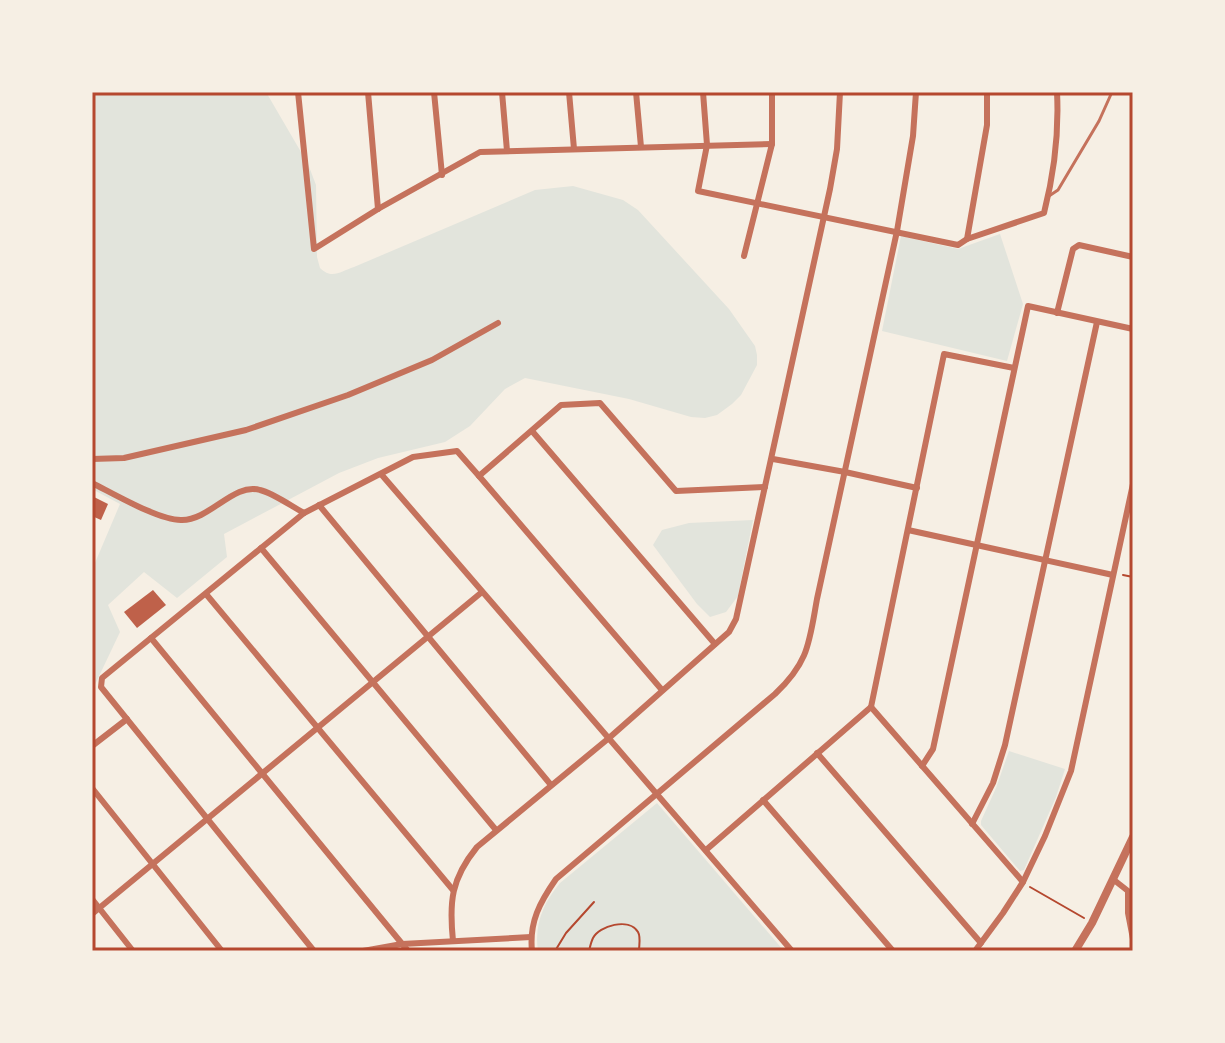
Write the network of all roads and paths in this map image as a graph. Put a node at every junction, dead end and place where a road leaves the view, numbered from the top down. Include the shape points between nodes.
1 (298, 92) edge
2 (368, 92) edge
3 (434, 92) edge
4 (502, 92) edge
5 (569, 92) edge
6 (636, 92) edge
7 (703, 92) edge
8 (772, 92) edge
9 (840, 92) edge
10 (916, 92) edge
11 (987, 92) edge
12 (1057, 92) edge
13 (1112, 92) edge
14 (772, 144) junction
15 (707, 145) junction
16 (641, 147) junction
17 (574, 149) junction
18 (507, 151) junction
19 (442, 175) junction
20 (1049, 196) junction
21 (757, 202) junction
22 (378, 209) junction
23 (823, 216) junction
24 (897, 231) junction
25 (967, 239) junction
26 (744, 256) dead end
27 (1133, 257) edge
28 (1057, 313) junction
29 (1097, 322) junction
30 (498, 323) dead end
31 (1133, 329) edge
32 (1014, 368) junction
33 (532, 431) junction
34 (92, 459) edge
35 (773, 459) junction
36 (845, 472) junction
37 (381, 474) junction
38 (479, 476) junction
39 (92, 483) edge
40 (1133, 484) edge
41 (765, 487) junction
42 (917, 488) junction
43 (319, 505) junction
44 (304, 513) junction
45 (908, 530) junction
46 (977, 545) junction
47 (261, 548) junction
48 (1045, 560) junction
49 (1114, 574) junction
50 (1133, 577) edge
51 (482, 592) junction
52 (206, 594) junction
53 (427, 636) junction
54 (151, 638) junction
55 (715, 644) junction
56 (372, 682) junction
57 (662, 690) junction
58 (871, 707) junction
59 (127, 719) junction
60 (316, 727) junction
61 (609, 738) junction
62 (92, 746) edge
63 (817, 753) junction
64 (922, 766) junction
65 (262, 772) junction
66 (551, 785) junction
67 (92, 788) edge
68 (658, 794) junction
69 (763, 800) junction
70 (207, 818) junction
71 (972, 824) junction
72 (496, 830) junction
73 (1133, 837) edge
74 (706, 850) junction
75 (153, 863) junction
76 (1114, 880) junction
77 (1023, 882) junction
78 (453, 890) junction
79 (92, 899) edge
80 (594, 902) dead end
81 (99, 908) junction
82 (92, 914) edge
83 (1092, 923) junction
84 (531, 937) junction
85 (1133, 939) edge
86 (453, 941) junction
87 (981, 943) junction
88 (402, 944) junction
89 (133, 951) edge
90 (222, 951) edge
91 (314, 951) edge
92 (363, 951) edge
93 (408, 951) edge
94 (532, 951) edge
95 (555, 951) edge
96 (589, 951) edge
97 (639, 951) edge
98 (792, 951) edge
99 (893, 951) edge
100 (975, 951) edge
101 (1075, 951) edge

1 - 22 street via 314,249
2 - 22 street
3 - 19 street
4 - 18 street
5 - 17 street
6 - 16 street
7 - 15 street
8 - 14 street
9 - 23 street via 837,149
10 - 24 street
11 - 25 street via 987,125
12 - 20 street
13 - 20 lane via 1058,190
14 - 15 street
14 - 21 street
15 - 16 street
15 - 21 street via 698,191
16 - 17 street
17 - 18 street
18 - 19 street via 480,152
19 - 22 street
20 - 25 street via 1044,213
21 - 23 street
21 - 26 street
23 - 24 street
23 - 35 street
24 - 25 street via 958,245
24 - 36 street
27 - 28 street via 1079,245 1073,249
28 - 29 street
28 - 32 street via 1028,306
29 - 31 street
29 - 48 street
30 - 34 street via 432,360 246,430 124,458
32 - 42 street via 944,354
32 - 46 street
33 - 38 street
33 - 41 street via 561,405 600,403 676,491
33 - 55 street
35 - 36 street
35 - 41 street
36 - 42 street
36 - 68 street via 802,663 783,687
37 - 38 street via 413,457 457,451
37 - 43 street
37 - 51 street
38 - 57 street
39 - 44 street via 168,519 185,521 203,514 245,488 261,490
40 - 49 street
41 - 55 street via 736,619
42 - 45 street
43 - 44 street
43 - 53 street
44 - 47 street
45 - 46 street
45 - 58 street
46 - 48 street
46 - 64 street via 933,749
47 - 52 street
47 - 56 street
48 - 49 street
48 - 71 street via 1005,745
49 - 50 path
49 - 77 street via 1071,771
51 - 53 street
51 - 61 street
52 - 54 street
52 - 60 street
53 - 56 street
53 - 66 street
54 - 59 street via 102,678 101,687
54 - 65 street
55 - 57 street
56 - 60 street
56 - 72 street
57 - 61 street
58 - 63 street
58 - 64 street
59 - 62 street
59 - 70 street
60 - 65 street
60 - 78 street
61 - 66 street
61 - 68 street
63 - 69 street
63 - 87 street
64 - 71 street
65 - 70 street
65 - 88 street
66 - 72 street
67 - 75 street
68 - 74 street
68 - 84 street via 556,879 542,899
69 - 74 street
69 - 99 street
70 - 75 street
70 - 91 street
71 - 77 street
72 - 78 street via 467,859
73 - 76 street
74 - 98 street
75 - 81 street
75 - 90 street
76 - 83 street
76 - 85 street via 1128,891
77 - 83 path
77 - 87 street
78 - 86 street
79 - 81 street
80 - 95 path
81 - 82 street
81 - 89 street
83 - 101 street
84 - 86 street
84 - 94 street
86 - 88 street
87 - 100 street
88 - 92 street
88 - 93 street
96 - 97 path via 601,930 626,924 639,933

